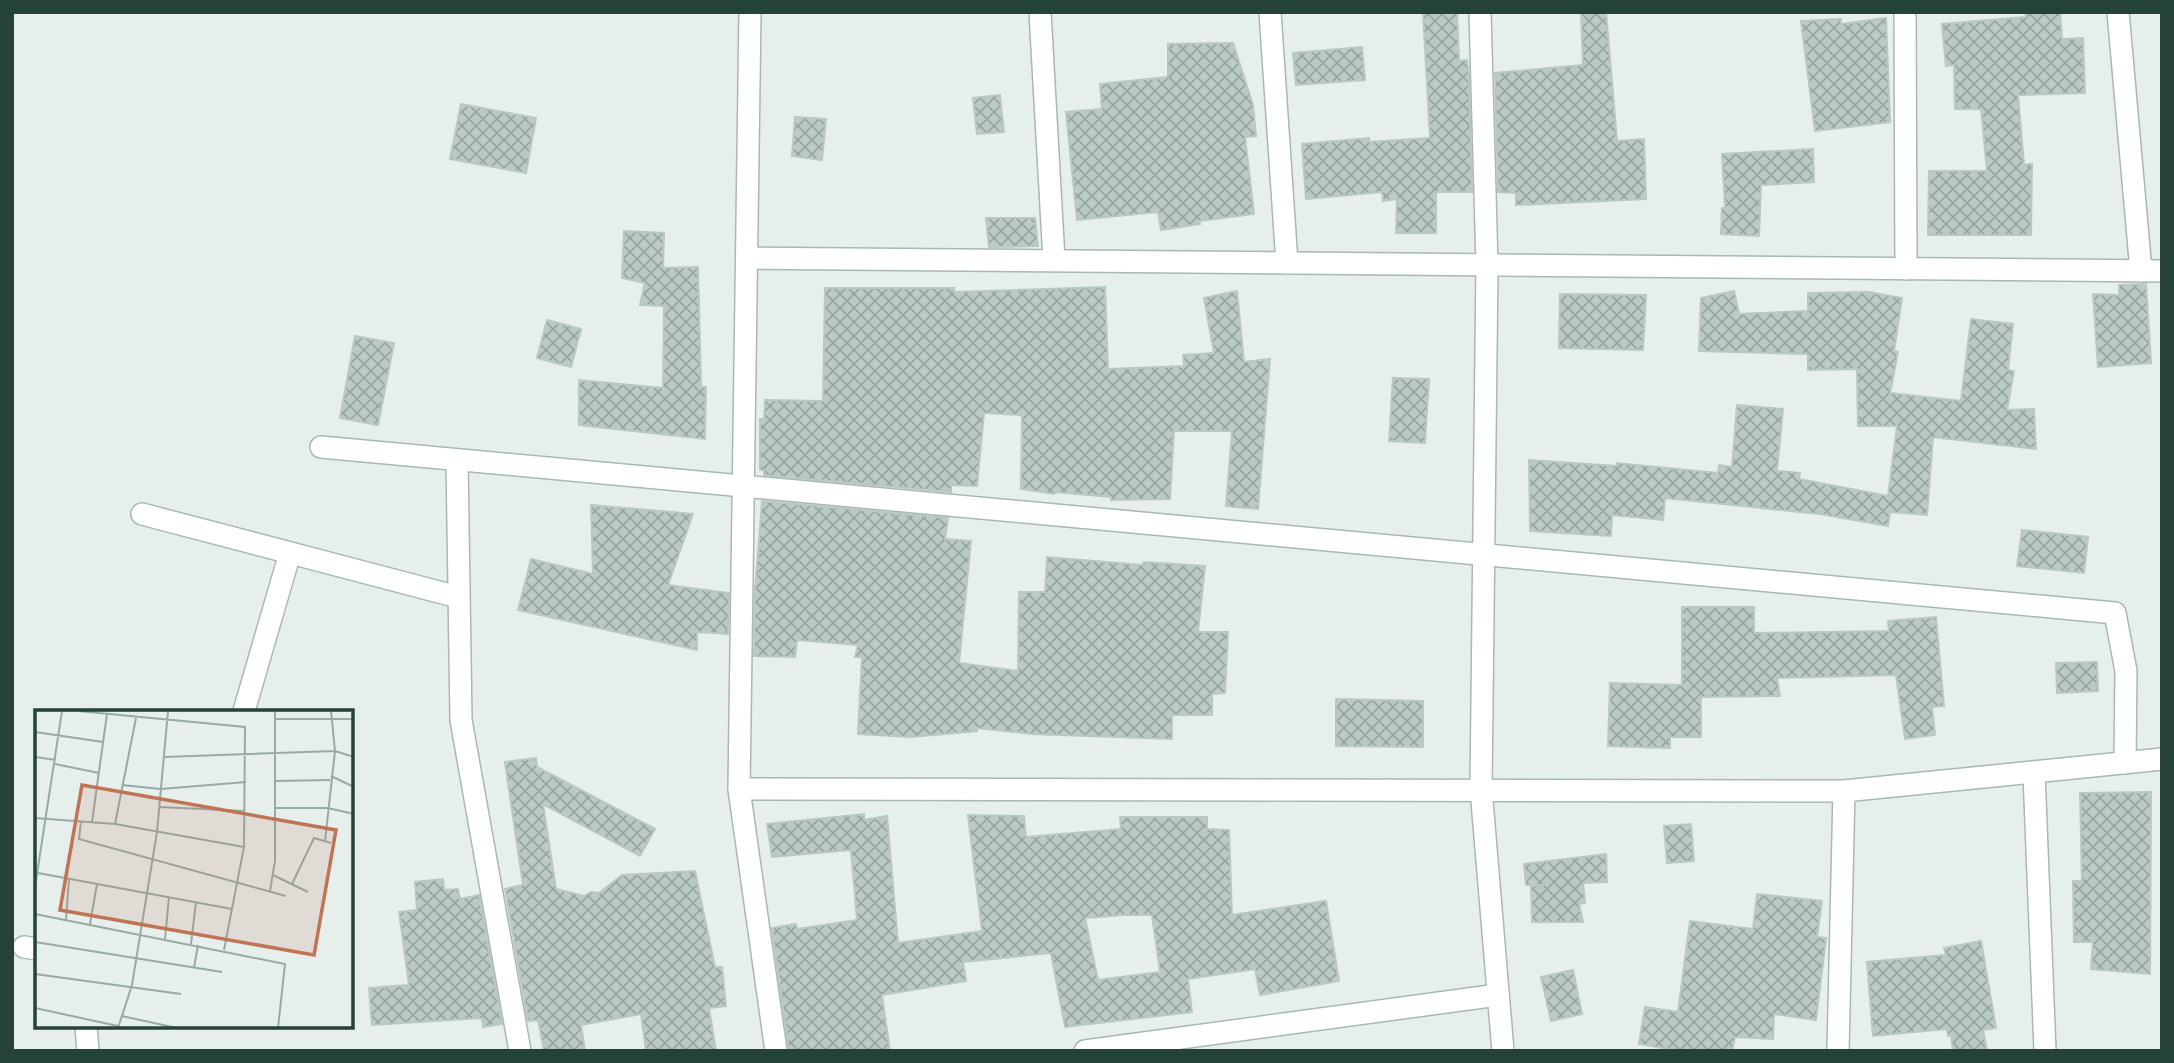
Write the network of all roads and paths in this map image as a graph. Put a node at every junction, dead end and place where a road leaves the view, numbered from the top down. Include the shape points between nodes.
1 (750, 12) edge
2 (1040, 12) edge
3 (1270, 12) edge
4 (1480, 12) edge
5 (1905, 12) edge
6 (2118, 12) edge
7 (747, 258) junction
8 (1054, 260) junction
9 (1287, 263) junction
10 (1487, 265) junction
11 (1906, 269) junction
12 (2152, 271) edge
13 (321, 447) dead end
14 (457, 460) junction
15 (744, 486) junction
16 (142, 514) dead end
17 (290, 553) junction
18 (1483, 554) junction
19 (458, 597) junction
20 (244, 710) edge
21 (2162, 760) edge
22 (2125, 763) junction
23 (2034, 772) junction
24 (738, 789) junction
25 (1481, 789) junction
26 (1844, 791) junction
27 (1498, 995) junction
28 (86, 1028) edge
29 (88, 1051) edge
30 (520, 1051) edge
31 (776, 1051) edge
32 (1085, 1051) edge
33 (1503, 1051) edge
34 (1838, 1051) edge
35 (2045, 1051) edge

1 - 7 street
2 - 8 street
3 - 9 street
4 - 10 street
5 - 11 street
6 - 12 street
7 - 8 street
7 - 15 street
8 - 9 street
9 - 10 street
10 - 11 street
10 - 18 street
11 - 12 street
13 - 14 street
14 - 15 street
14 - 19 street
15 - 18 street
15 - 24 street
16 - 17 street
17 - 19 street
17 - 20 street
18 - 22 street via 2116,613 2126,671
18 - 25 street
19 - 30 street via 461,720
21 - 22 street
22 - 23 street
23 - 26 street
23 - 35 street
24 - 25 street
24 - 31 street
25 - 26 street
25 - 27 street
26 - 34 street
27 - 32 street
27 - 33 street
28 - 29 street

